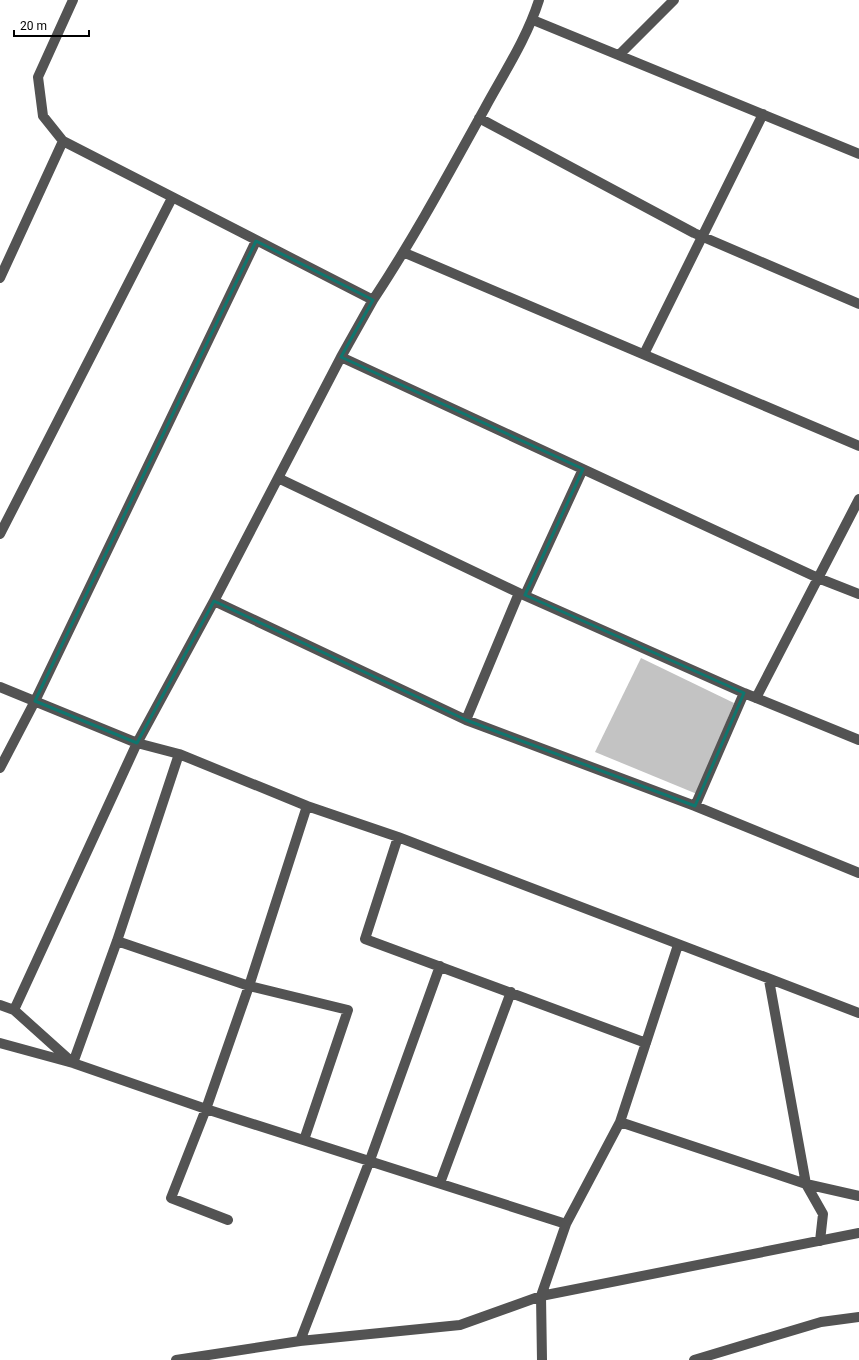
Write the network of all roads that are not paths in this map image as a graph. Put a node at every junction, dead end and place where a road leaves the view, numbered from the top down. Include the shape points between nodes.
1 (73, 0) edge
2 (539, 0) edge
3 (674, 0) edge
4 (533, 20) junction
5 (619, 55) junction
6 (763, 114) junction
7 (479, 118) junction
8 (63, 142) junction
9 (859, 154) edge
10 (172, 198) junction
11 (702, 237) junction
12 (256, 241) junction
13 (405, 252) junction
14 (0, 278) edge
15 (373, 300) junction
16 (859, 304) edge
17 (644, 354) junction
18 (341, 357) junction
19 (859, 446) edge
20 (583, 469) junction
21 (278, 478) junction
22 (859, 499) edge
23 (0, 534) edge
24 (818, 578) junction
25 (522, 594) junction
26 (859, 594) edge
27 (214, 601) junction
28 (0, 687) edge
29 (744, 693) junction
30 (756, 698) junction
31 (35, 701) junction
32 (466, 720) junction
33 (859, 740) edge
34 (137, 743) junction
35 (179, 754) junction
36 (0, 768) edge
37 (307, 806) junction
38 (695, 806) junction
39 (398, 837) junction
40 (859, 873) edge
41 (117, 941) junction
42 (678, 945) junction
43 (440, 966) junction
44 (769, 980) junction
45 (249, 986) junction
46 (510, 992) junction
47 (0, 1005) edge
48 (14, 1010) junction
49 (859, 1013) edge
50 (0, 1043) edge
51 (646, 1043) junction
52 (72, 1063) junction
53 (206, 1109) junction
54 (620, 1122) junction
55 (304, 1140) junction
56 (370, 1160) junction
57 (440, 1183) junction
58 (806, 1184) junction
59 (859, 1196) edge
60 (228, 1220) dead end
61 (566, 1224) junction
62 (859, 1234) edge
63 (820, 1241) junction
64 (541, 1296) junction
65 (859, 1316) edge
66 (300, 1340) junction
67 (176, 1360) edge
68 (542, 1360) edge
69 (694, 1360) edge

1 - 8 street via 38,77 43,116
2 - 4 street
3 - 5 street
4 - 5 street
4 - 7 street
5 - 6 street
6 - 9 street
6 - 11 street
7 - 11 street
7 - 13 street
8 - 10 street
8 - 14 street
10 - 12 street
10 - 23 street
11 - 16 street
11 - 17 street
12 - 15 street
12 - 31 street
13 - 15 street
13 - 17 street
15 - 18 street
17 - 19 street
18 - 20 street
18 - 21 street
20 - 24 street
20 - 25 street
21 - 25 street
21 - 27 street
22 - 24 street
24 - 26 street
24 - 30 street
25 - 29 street
25 - 32 street
27 - 32 street
27 - 34 street
28 - 31 street
29 - 30 street
29 - 38 street
30 - 33 street
31 - 34 street
31 - 36 street
32 - 38 street
34 - 35 street
34 - 48 street
35 - 37 street
35 - 41 street
37 - 39 street
37 - 45 street
38 - 40 street
39 - 42 street
39 - 43 street via 364,939
41 - 45 street
41 - 52 street
42 - 44 street
42 - 51 street
43 - 46 street
43 - 56 street
44 - 49 street
44 - 58 street
45 - 53 street
45 - 55 street via 348,1010
46 - 51 street
46 - 57 street
47 - 48 street
48 - 52 street
50 - 52 street
51 - 54 street
52 - 53 street
53 - 55 street
53 - 60 street via 171,1198
54 - 58 street
54 - 61 street
55 - 56 street
56 - 57 street
56 - 66 street
57 - 61 street
58 - 59 street
58 - 63 street via 823,1214
61 - 64 street
62 - 63 street
63 - 64 street
64 - 66 street via 460,1325
64 - 68 street
65 - 69 street via 821,1322
66 - 67 street

